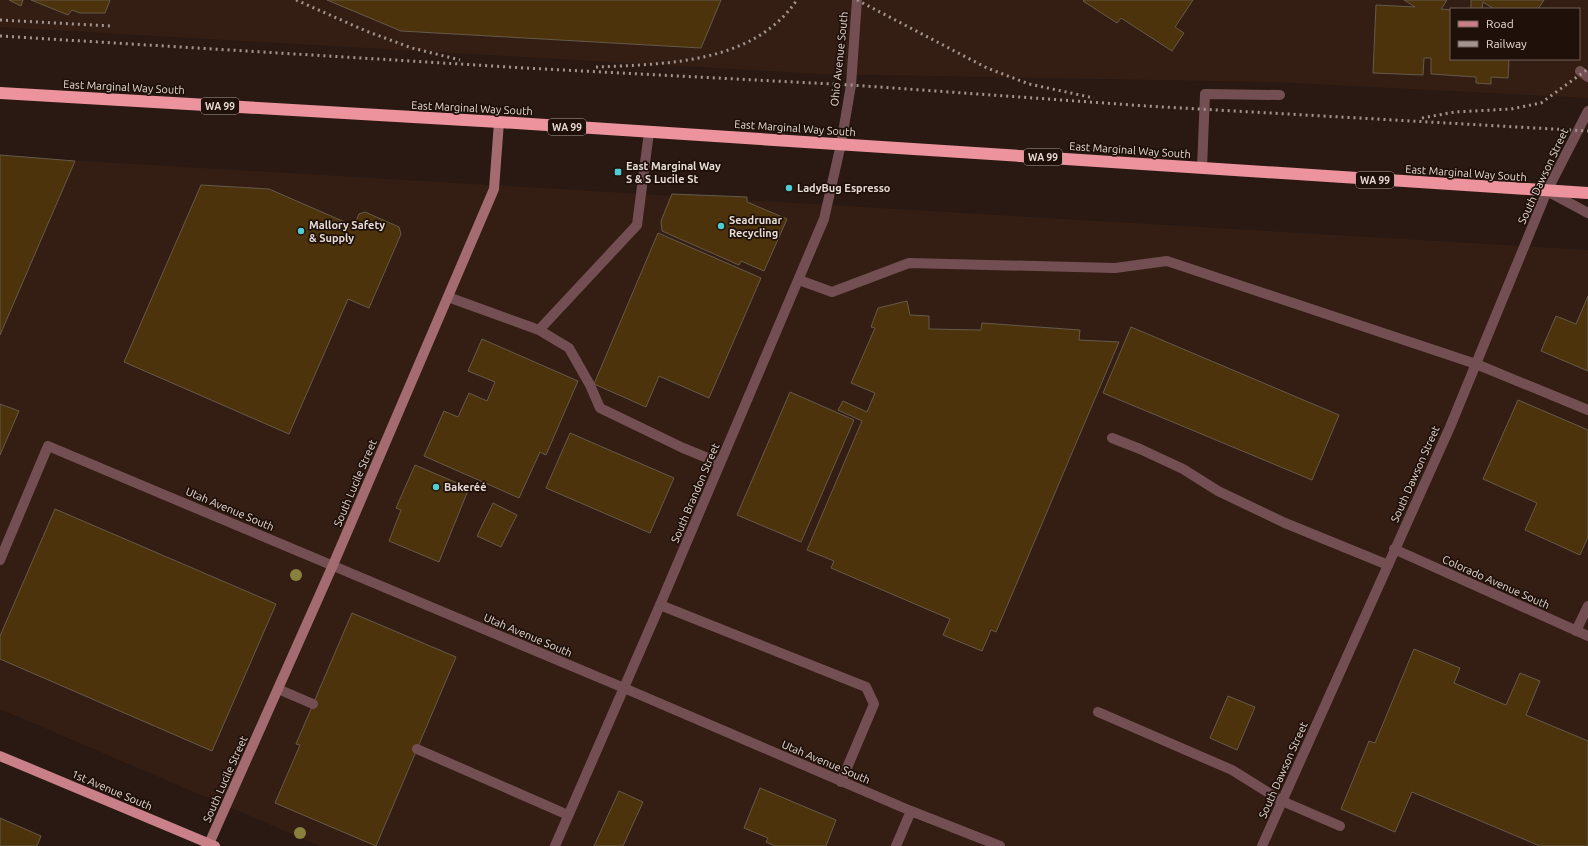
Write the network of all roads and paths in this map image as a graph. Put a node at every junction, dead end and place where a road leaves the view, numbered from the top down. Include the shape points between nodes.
1 (857, 0) edge
2 (0, 93) edge
3 (1280, 96) dead end
4 (1588, 111) edge
5 (499, 122) junction
6 (649, 132) junction
7 (841, 144) junction
8 (1202, 168) junction
9 (1547, 191) junction
10 (1588, 193) edge
11 (1588, 213) edge
12 (799, 280) junction
13 (448, 297) junction
14 (539, 330) junction
15 (1476, 364) junction
16 (1588, 410) edge
17 (1112, 438) dead end
18 (720, 463) junction
19 (1394, 549) junction
20 (0, 560) edge
21 (333, 565) junction
22 (1388, 565) junction
23 (660, 605) junction
24 (1588, 606) edge
25 (1576, 631) junction
26 (1588, 636) edge
27 (624, 688) junction
28 (278, 689) junction
29 (313, 704) dead end
30 (1098, 712) dead end
31 (418, 749) dead end
32 (0, 756) edge
33 (841, 782) junction
34 (1282, 801) junction
35 (911, 811) junction
36 (568, 815) junction
37 (1340, 826) dead end
38 (211, 845) edge
39 (555, 846) edge
40 (896, 846) edge
41 (1000, 846) edge
42 (1262, 846) edge

1 - 7 street, Ohio Avenue South via 851,85
2 - 5 highway, East Marginal Way South / WA 99
3 - 8 street via 1205,94
4 - 9 street, South Dawson Street
5 - 6 highway, East Marginal Way South / WA 99
5 - 13 street, South Lucile Street via 494,189
6 - 7 highway, East Marginal Way South / WA 99
6 - 14 street via 638,225
7 - 8 highway, East Marginal Way South / WA 99
7 - 12 street, South Brandon Street via 824,219
8 - 9 highway, East Marginal Way South / WA 99
9 - 10 highway, East Marginal Way South / WA 99
9 - 11 street
9 - 15 street, South Dawson Street
12 - 15 street via 832,292 908,263 1115,268 1167,261
12 - 18 street, South Brandon Street
13 - 14 street
13 - 21 street, South Lucile Street
14 - 18 street via 569,348 600,408
15 - 16 street
15 - 19 street, South Dawson Street
17 - 22 street via 1183,469 1218,491 1285,523
18 - 23 street, South Brandon Street
19 - 22 street, South Dawson Street
19 - 25 street, Colorado Avenue South
20 - 21 street, Utah Avenue South via 48,446
21 - 27 street, Utah Avenue South
21 - 28 street, South Lucile Street
22 - 34 street, South Dawson Street
23 - 27 street, South Brandon Street
23 - 33 street via 866,687 874,704
24 - 25 street
25 - 26 street, Colorado Avenue South
27 - 33 street, Utah Avenue South
27 - 36 street, South Brandon Street
28 - 29 street
28 - 38 street, South Lucile Street
30 - 34 street via 1232,770
31 - 36 street
32 - 38 main road, 1st Avenue South
33 - 35 street, Utah Avenue South
34 - 37 street
34 - 42 street, South Dawson Street
35 - 40 street
35 - 41 street, Utah Avenue South
36 - 39 street, South Brandon Street

